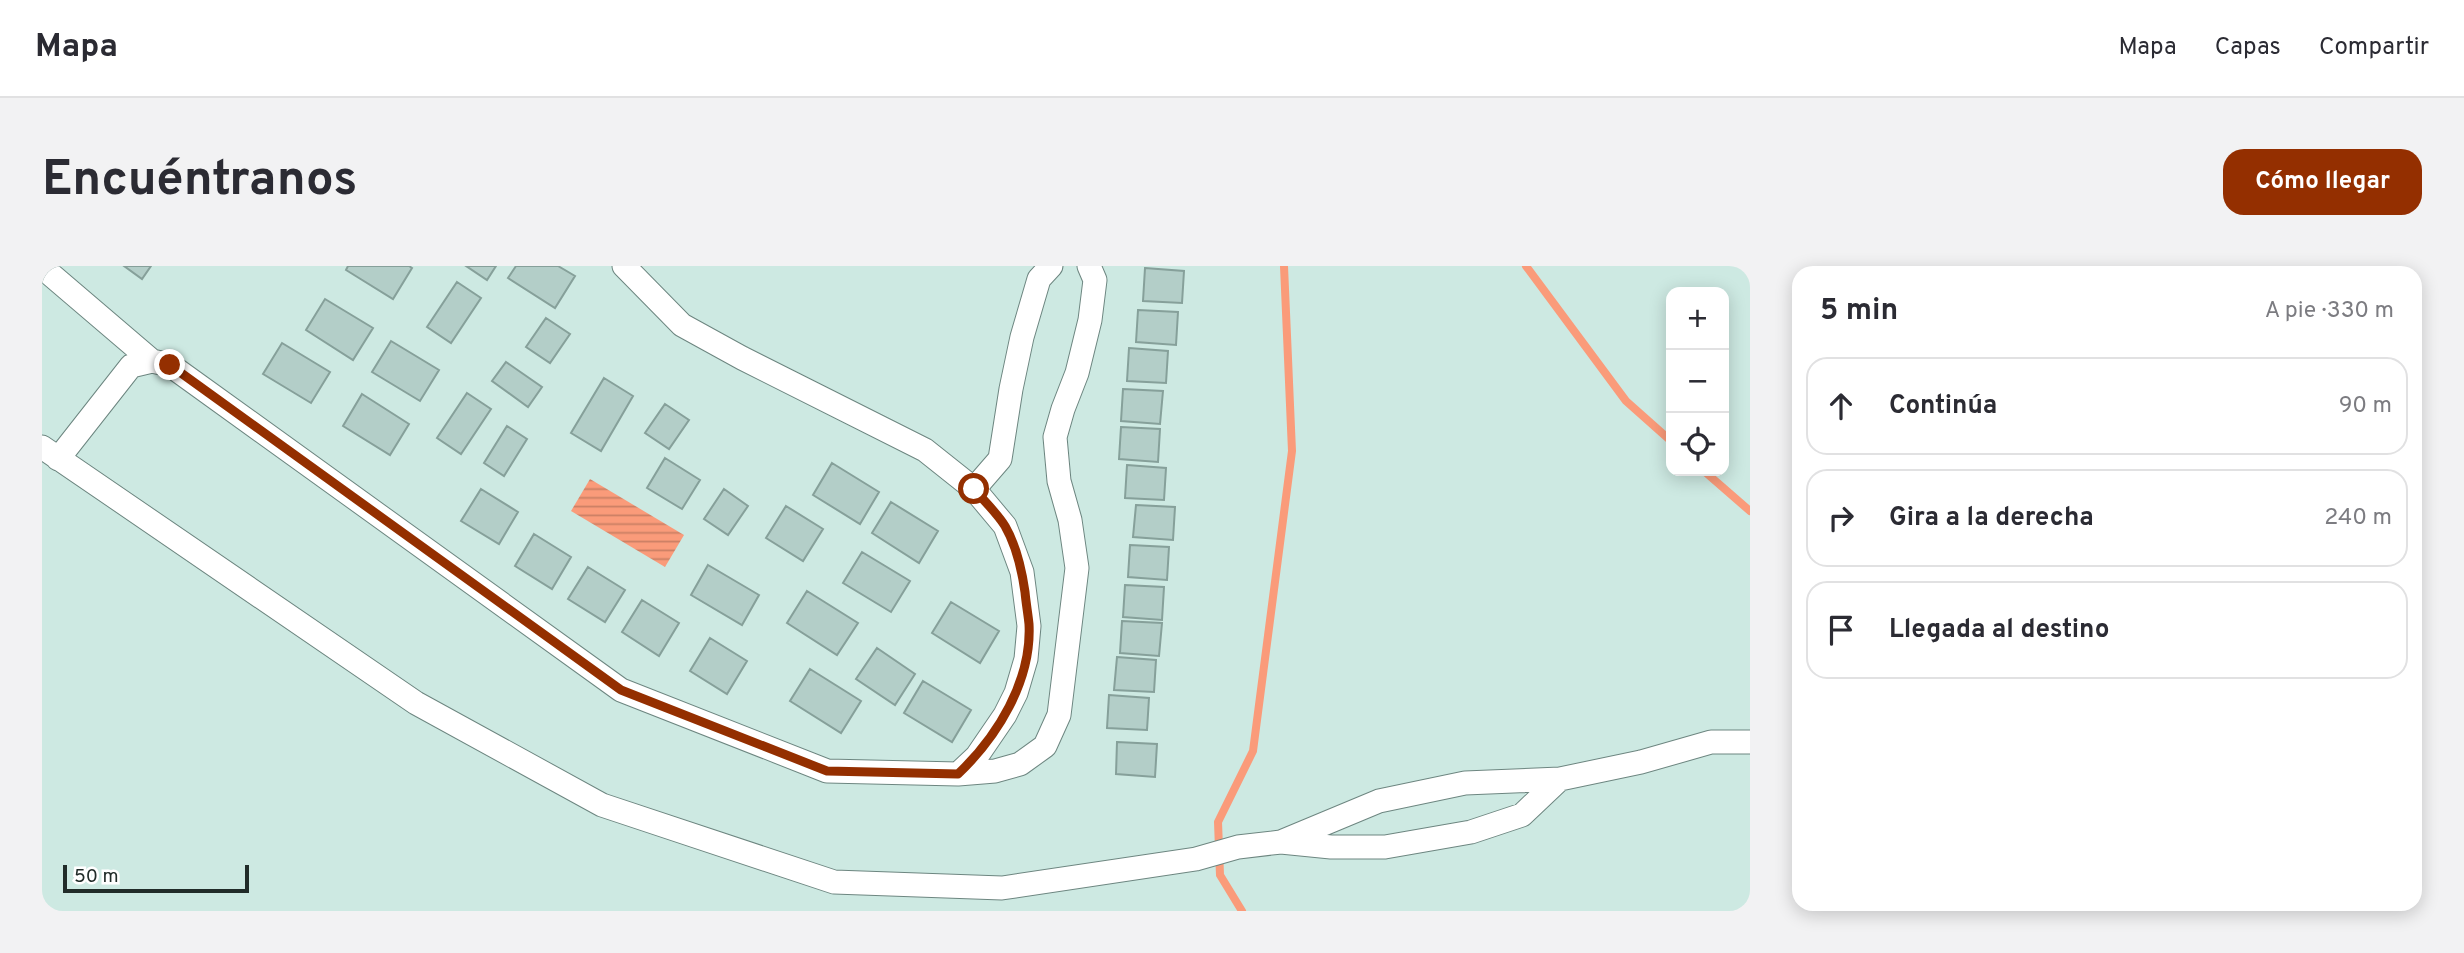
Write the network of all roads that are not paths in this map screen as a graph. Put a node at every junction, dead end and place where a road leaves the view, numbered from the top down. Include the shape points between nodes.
1 (624, 266) edge
2 (1051, 266) edge
3 (1089, 266) edge
4 (42, 267) edge
5 (152, 361) junction
6 (50, 453) edge
7 (974, 489) junction
8 (1750, 742) edge
9 (958, 774) junction
10 (1560, 779) junction
11 (1280, 842) junction

1 - 7 street via 682,325 925,450
2 - 7 street via 1039,279 1022,337 1000,459
3 - 9 street via 1095,280 1090,320 1055,437 1077,568 1059,715 1045,746 1020,764
4 - 5 street
5 - 6 street via 131,366
5 - 9 street via 170,365 621,690 827,771
6 - 11 street via 416,703 603,805 834,882 1002,888
7 - 9 street via 1005,526 1022,572 1029,626 1016,693 977,756
8 - 10 street via 1711,742
10 - 11 street via 1465,783 1379,801
10 - 11 street via 1522,816 1471,832 1385,847

